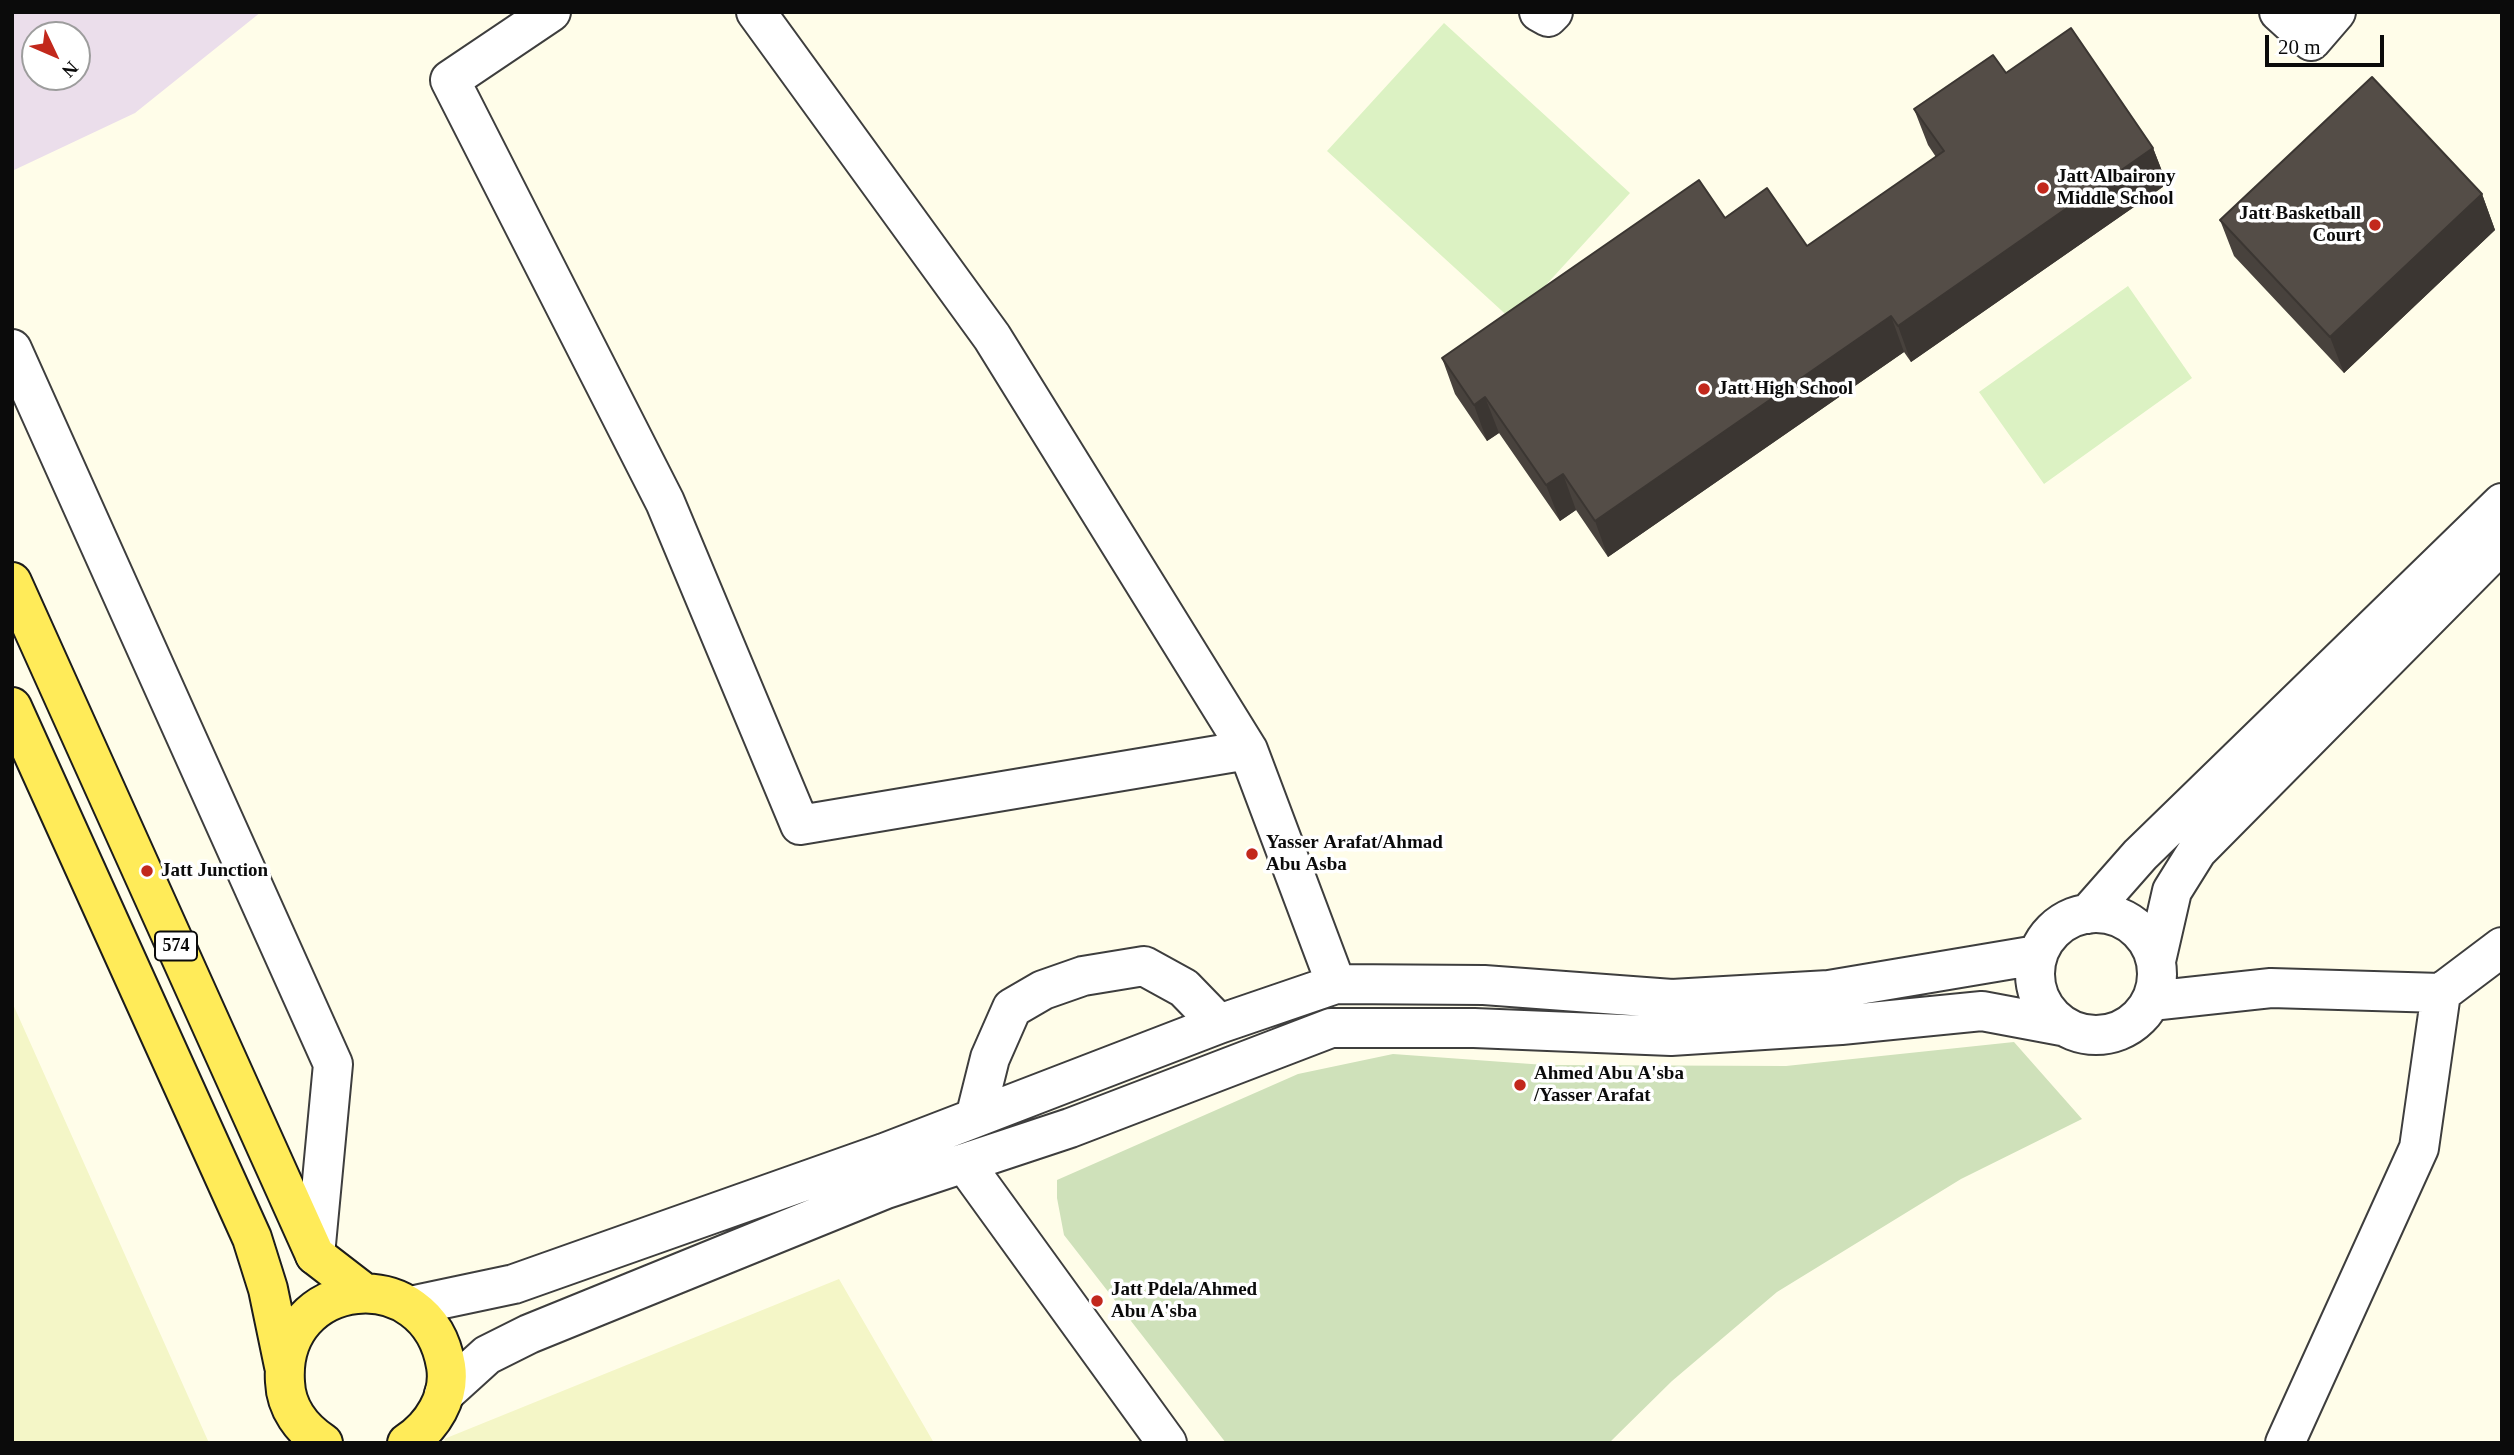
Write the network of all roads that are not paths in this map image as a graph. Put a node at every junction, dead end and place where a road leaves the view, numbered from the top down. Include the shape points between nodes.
1 (551, 12) edge
2 (756, 12) edge
3 (1539, 12) edge
4 (1553, 12) edge
5 (2279, 12) edge
6 (2336, 12) edge
7 (12, 349) edge
8 (2502, 503) edge
9 (2502, 543) edge
10 (12, 582) edge
11 (12, 707) edge
12 (1248, 750) junction
13 (2088, 914) junction
14 (2502, 947) edge
15 (2037, 955) junction
16 (2156, 961) junction
17 (1336, 984) junction
18 (2441, 993) junction
19 (2151, 1001) junction
20 (1219, 1024) junction
21 (2062, 1026) junction
22 (975, 1118) junction
23 (965, 1164) junction
24 (315, 1255) junction
25 (363, 1292) junction
26 (410, 1306) junction
27 (284, 1366) junction
28 (444, 1394) junction
29 (416, 1440) edge
30 (323, 1443) edge
31 (1167, 1443) edge
32 (2285, 1443) edge

1 - 12 street via 450,80 665,502 800,825
2 - 12 street via 992,337
3 - 4 street via 1548,17
5 - 6 street via 2311,41
7 - 24 street via 333,1064
8 - 13 street via 2140,855
9 - 16 street via 2197,851 2172,891
10 - 24 main road, 574
11 - 27 main road, 574 via 252,1238
12 - 17 street
13 - 15 street via 2061,924
13 - 16 street via 2117,917 2134,926
14 - 18 street
15 - 17 street via 1829,990 1672,999 1484,985
15 - 21 street via 2038,995 2047,1013
16 - 19 street
17 - 20 street
18 - 19 street via 2272,988
18 - 32 street via 2419,1148
19 - 21 street via 2139,1018 2122,1030 2092,1035
20 - 22 street
20 - 22 street via 1184,988 1144,966 1083,976 1043,990 1012,1008 990,1058
21 - 23 street via 1982,1012 1671,1036 1331,1028
22 - 26 street via 514,1284
23 - 28 street via 886,1189 529,1334 486,1355
23 - 31 street
24 - 25 main road, 574
25 - 26 main road, 574 via 387,1295
25 - 27 main road, 574 via 341,1296 304,1320 291,1341
26 - 28 main road, 574 via 429,1323 442,1346 447,1371
27 - 30 main road, 574 via 285,1390 294,1414 309,1434
28 - 29 main road, 574 via 435,1416

